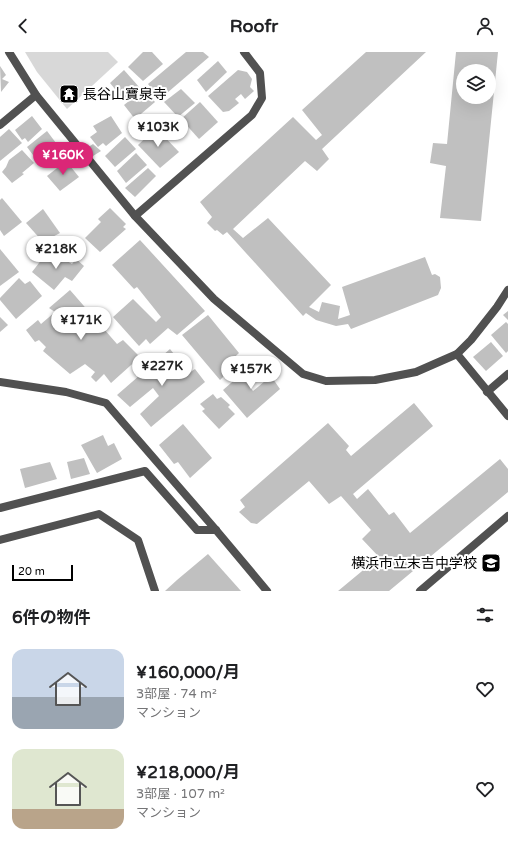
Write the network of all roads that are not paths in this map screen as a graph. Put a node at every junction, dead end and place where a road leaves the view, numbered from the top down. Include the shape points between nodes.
1 (9, 52) edge
2 (244, 52) edge
3 (36, 95) junction
4 (0, 125) edge
5 (135, 216) junction
6 (508, 290) edge
7 (457, 354) junction
8 (508, 374) edge
9 (0, 382) edge
10 (487, 392) junction
11 (508, 416) edge
12 (0, 508) edge
13 (508, 516) edge
14 (216, 530) junction
15 (0, 540) edge
16 (155, 591) edge
17 (267, 591) edge
18 (420, 591) edge

1 - 3 street
2 - 5 street via 260,73 262,98 252,115
3 - 4 street
3 - 5 street
5 - 7 street via 214,299 303,374 326,381 375,380 416,372
6 - 7 street via 471,340
7 - 10 street
8 - 10 street
9 - 14 street via 66,392 106,403
10 - 11 street
12 - 14 street via 145,471 197,530
13 - 18 street
14 - 17 street
15 - 16 street via 99,514 138,540

